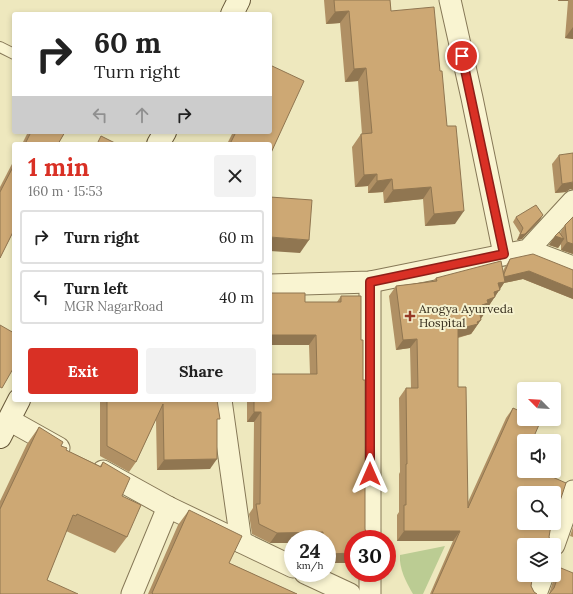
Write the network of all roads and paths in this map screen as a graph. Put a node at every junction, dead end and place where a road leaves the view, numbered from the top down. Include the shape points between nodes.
1 (240, 0) edge
2 (450, 0) edge
3 (233, 12) edge
4 (0, 47) edge
5 (12, 53) edge
6 (573, 201) edge
7 (528, 250) junction
8 (504, 254) junction
9 (573, 267) edge
10 (370, 282) junction
11 (272, 285) edge
12 (18, 402) edge
13 (221, 402) edge
14 (4, 428) edge
15 (573, 491) edge
16 (168, 507) junction
17 (370, 530) edge
18 (556, 538) edge
19 (241, 542) junction
20 (284, 563) edge
21 (321, 582) edge
22 (370, 582) edge
23 (540, 582) edge
24 (339, 592) edge
25 (132, 594) edge
26 (370, 594) edge
27 (536, 594) edge

1 - 3 main road
2 - 8 street
4 - 5 lane
6 - 7 street
7 - 8 street
7 - 9 street
8 - 10 street
10 - 11 street
10 - 17 street
12 - 14 main road
13 - 19 street
14 - 16 street via 81,460
15 - 18 street
16 - 19 street
16 - 25 street
19 - 20 street
21 - 24 street
22 - 26 street
23 - 27 street

